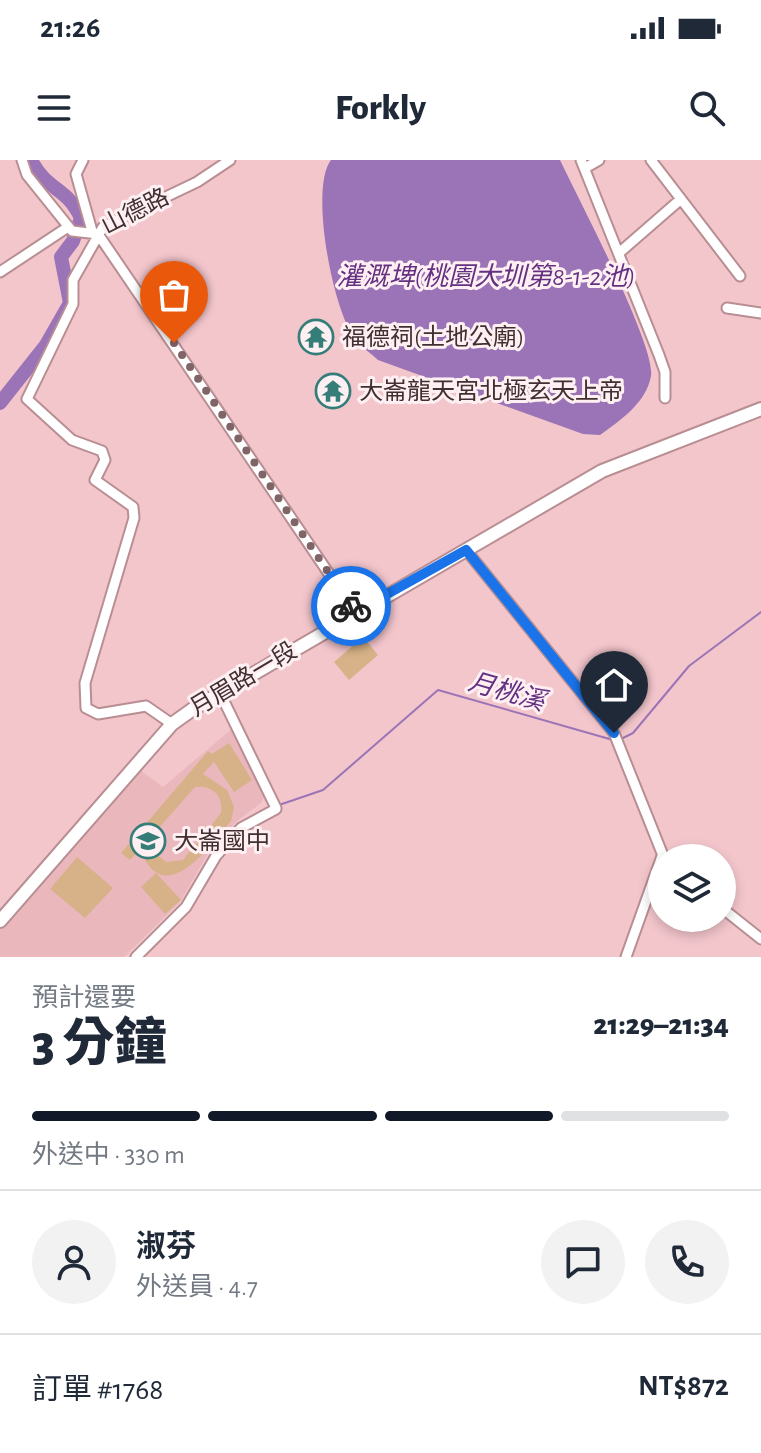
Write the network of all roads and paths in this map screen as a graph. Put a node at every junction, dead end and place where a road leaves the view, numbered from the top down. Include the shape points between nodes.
1 (22, 160) edge
2 (83, 160) edge
3 (230, 160) edge
4 (599, 160) edge
5 (651, 160) edge
6 (583, 164) edge
7 (681, 199) junction
8 (70, 229) junction
9 (92, 232) junction
10 (619, 253) junction
11 (0, 272) edge
12 (740, 276) dead end
13 (727, 308) dead end
14 (761, 313) edge
15 (665, 398) dead end
16 (761, 409) edge
17 (466, 550) junction
18 (355, 612) junction
19 (220, 693) junction
20 (172, 724) junction
21 (658, 844) edge
22 (648, 898) edge
23 (736, 919) edge
24 (0, 921) edge
25 (761, 939) edge
26 (136, 957) edge
27 (626, 957) edge

1 - 8 street, 山德路 via 27,175
2 - 9 street via 76,174
3 - 9 street, 山德路 via 197,182
4 - 6 street
5 - 7 street
6 - 10 street
7 - 10 street
7 - 12 street
8 - 9 street, 山德路
8 - 11 street
9 - 18 street
9 - 20 street via 73,280 73,304 27,399 72,440 102,451 105,460 95,480 133,507 85,683 86,708 98,714 146,706
10 - 15 street via 665,372
13 - 14 street
16 - 17 street, 月眉路一段 via 602,471
17 - 18 street, 月眉路一段
17 - 21 street via 614,733
18 - 19 street, 月眉路一段
19 - 20 street, 月眉路一段
19 - 26 street via 276,808 241,828 216,856 186,907
20 - 24 street, 月眉路一段
22 - 27 street
23 - 25 street

